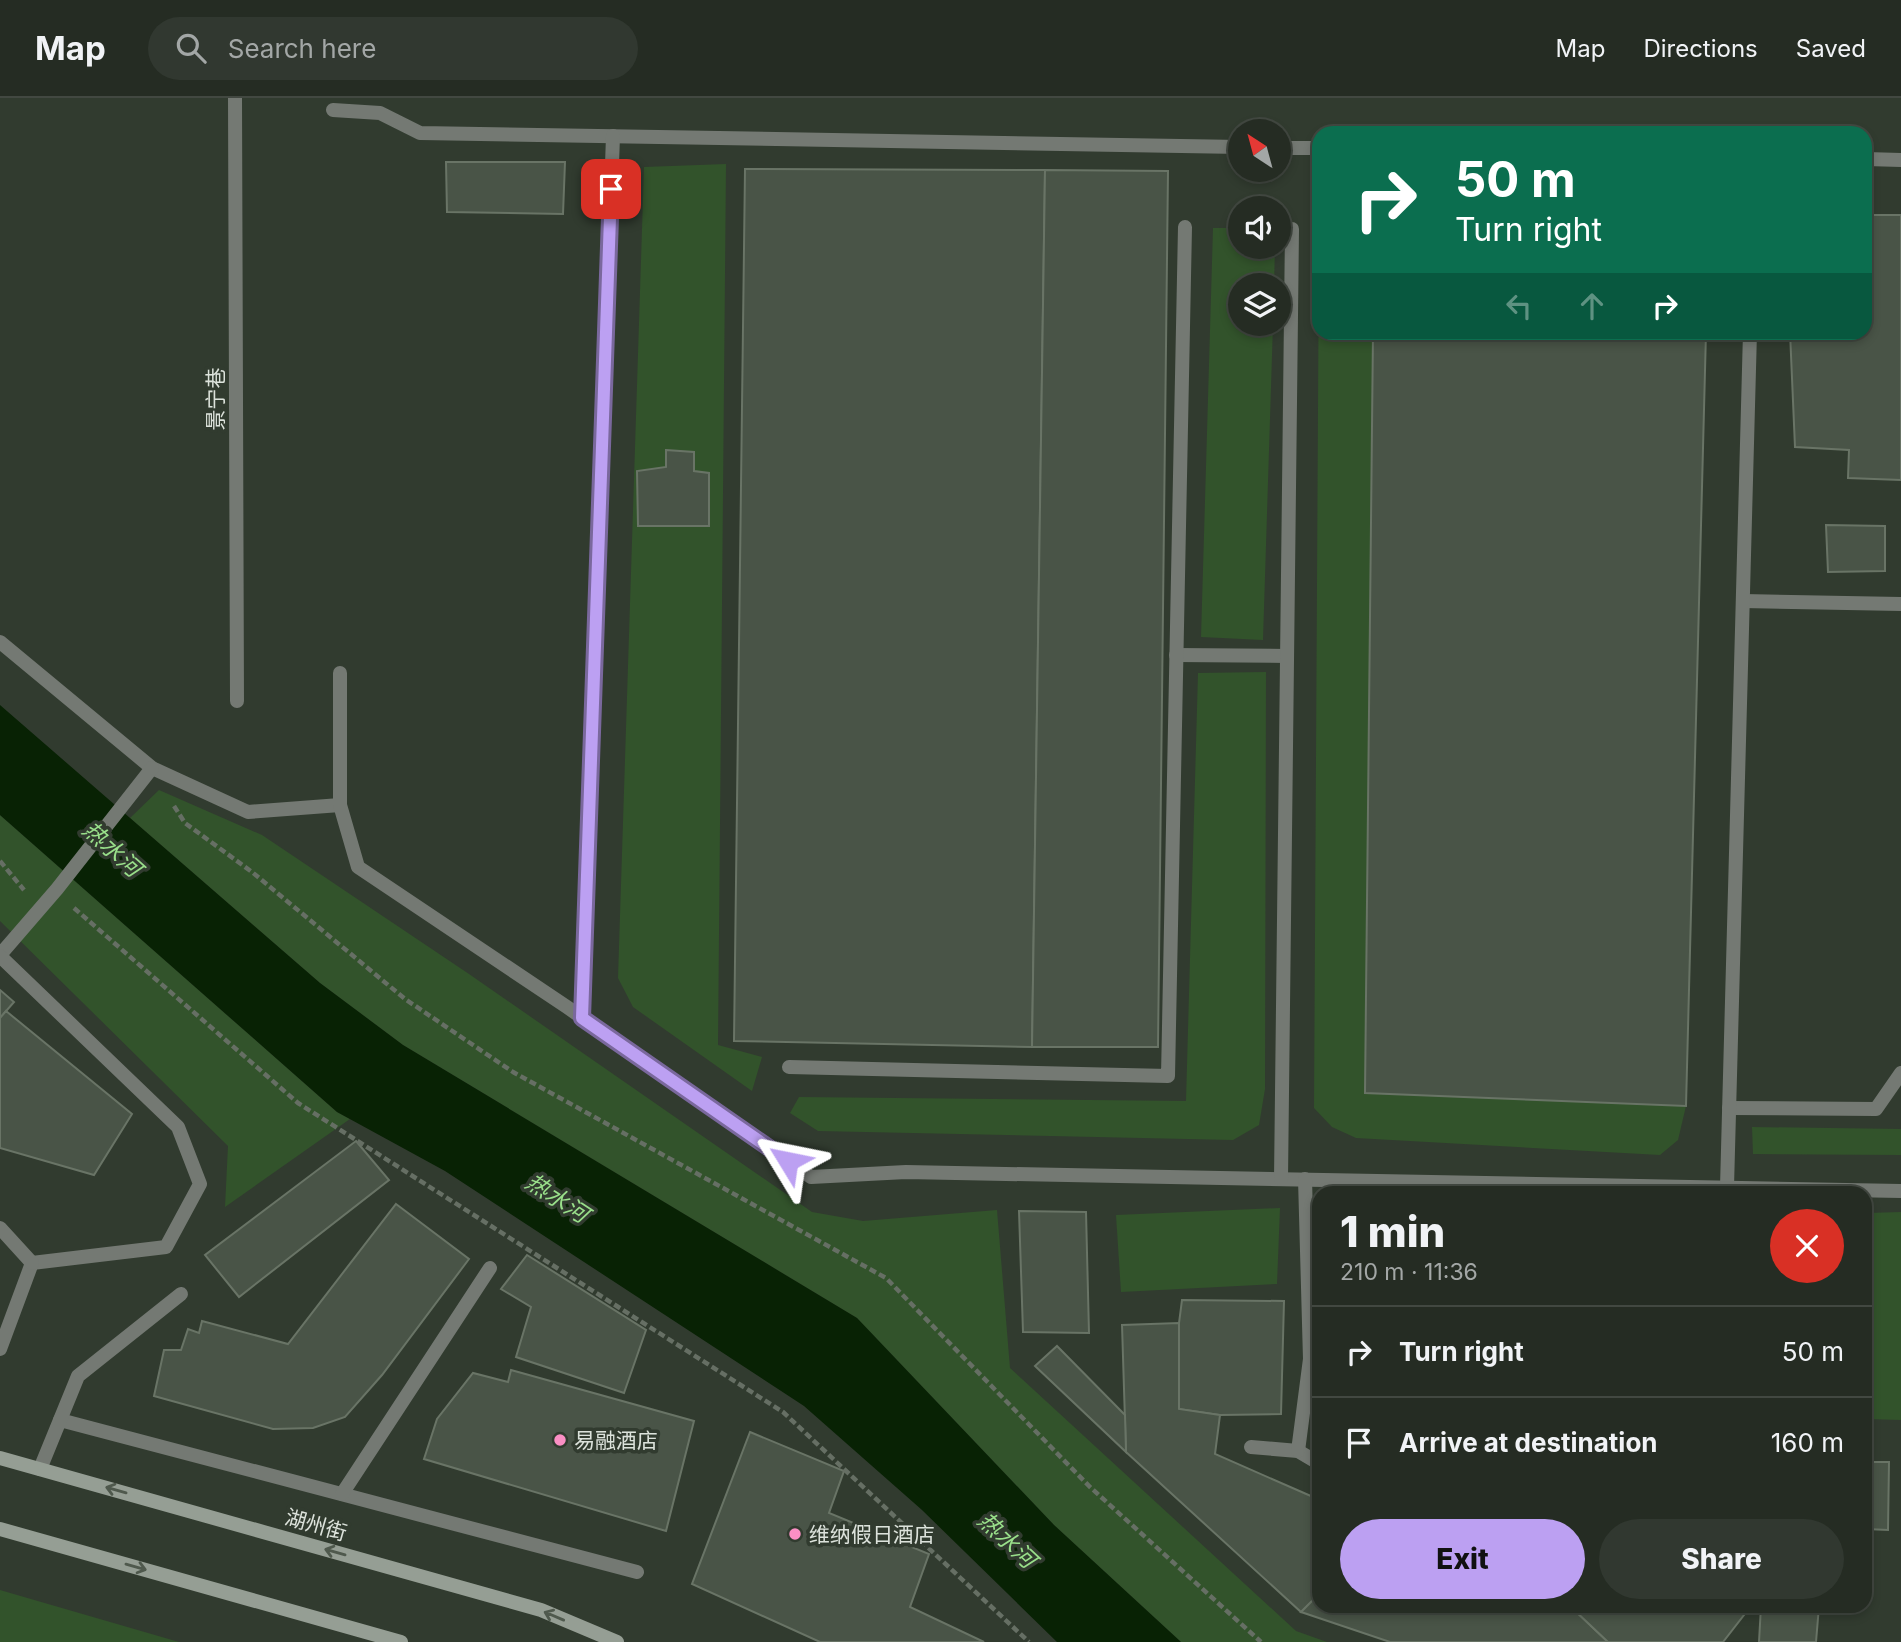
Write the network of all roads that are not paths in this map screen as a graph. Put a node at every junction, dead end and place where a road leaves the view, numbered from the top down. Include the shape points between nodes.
1 (235, 98) edge
2 (333, 110) dead end
3 (613, 136) junction
4 (1228, 147) edge
5 (1292, 148) edge
6 (1312, 148) edge
7 (1872, 159) edge
8 (1901, 160) edge
9 (1185, 227) dead end
10 (1293, 229) dead end
11 (1750, 340) edge
12 (1743, 601) junction
13 (1901, 604) edge
14 (0, 642) edge
15 (1177, 655) junction
16 (1287, 656) junction
17 (340, 673) dead end
18 (237, 701) dead end
19 (152, 768) junction
20 (340, 805) junction
21 (0, 956) edge
22 (582, 1018) junction
23 (789, 1067) dead end
24 (1901, 1073) edge
25 (1728, 1108) junction
26 (1281, 1179) junction
27 (1305, 1179) junction
28 (1464, 1186) edge
29 (1727, 1186) edge
30 (1872, 1190) edge
31 (1901, 1191) edge
32 (0, 1228) edge
33 (32, 1263) junction
34 (490, 1268) dead end
35 (181, 1294) dead end
36 (0, 1349) edge
37 (60, 1420) junction
38 (1251, 1447) dead end
39 (1298, 1451) junction
40 (0, 1458) edge
41 (1312, 1459) edge
42 (40, 1469) junction
43 (342, 1494) junction
44 (0, 1529) edge
45 (637, 1572) dead end
46 (401, 1642) edge
47 (617, 1642) edge

1 - 18 street, 景宁巷
2 - 3 street via 380,113 420,133
3 - 4 street
3 - 22 street
5 - 6 street
7 - 8 street
9 - 15 street
10 - 16 street
11 - 12 street
12 - 13 street
12 - 25 street
14 - 19 street
15 - 16 street
15 - 23 street via 1168,1076
16 - 26 street
17 - 20 street
19 - 20 street via 248,812
19 - 21 street
20 - 22 street via 358,867
21 - 33 street via 178,1127 200,1184 166,1247
22 - 26 street via 811,1177 906,1172
24 - 25 street via 1876,1109
25 - 29 street
26 - 27 street
27 - 28 street
27 - 39 street via 1310,1359
30 - 31 street
32 - 33 street
33 - 36 street
34 - 43 street
35 - 37 street via 78,1377
37 - 42 street
37 - 43 street
38 - 39 street
39 - 41 street
40 - 42 main road, 湖州街
47 -> 42 main road, 湖州街 via 541,1610
43 - 45 street
44 -> 46 main road

